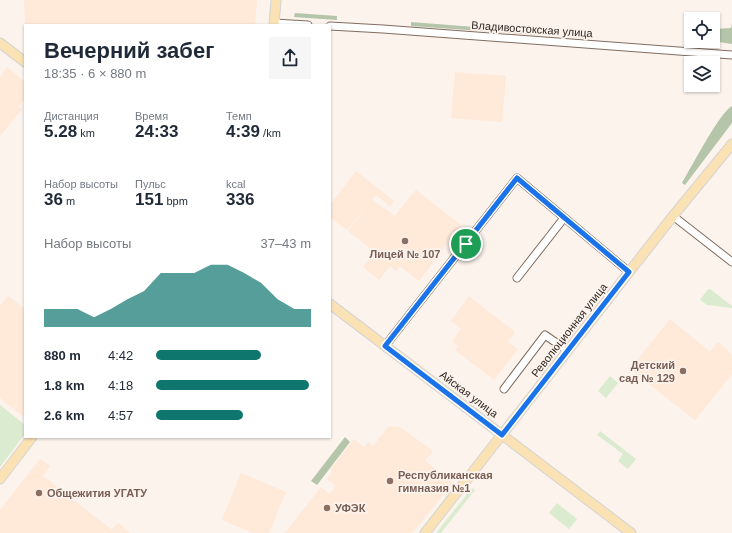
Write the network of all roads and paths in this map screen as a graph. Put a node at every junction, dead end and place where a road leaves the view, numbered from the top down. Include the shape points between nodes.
1 (276, 0) edge
2 (274, 24) edge
3 (331, 26) edge
4 (0, 37) edge
5 (0, 43) edge
6 (5, 49) edge
7 (732, 54) edge
8 (24, 61) edge
9 (732, 144) edge
10 (673, 216) junction
11 (564, 218) junction
12 (732, 262) edge
13 (629, 272) junction
14 (517, 278) dead end
15 (331, 305) edge
16 (385, 346) junction
17 (568, 351) junction
18 (504, 389) dead end
19 (502, 435) junction
20 (31, 438) edge
21 (0, 479) edge
22 (426, 533) edge
23 (631, 533) edge

1 - 2 main road
3 - 7 street, Владивостокская улица
4 - 6 main road
5 - 6 main road
6 - 8 main road
9 - 10 main road, Революционная улица
10 - 12 street
10 - 13 main road, Революционная улица
11 - 13 street
11 - 14 street
11 - 16 street via 517,178
13 - 17 main road, Революционная улица
15 - 16 main road, Айская улица
16 - 19 main road, Айская улица
17 - 18 street via 545,335
17 - 19 main road, Революционная улица
19 - 22 main road, Революционная улица
19 - 23 main road, Айская улица
20 - 21 main road

